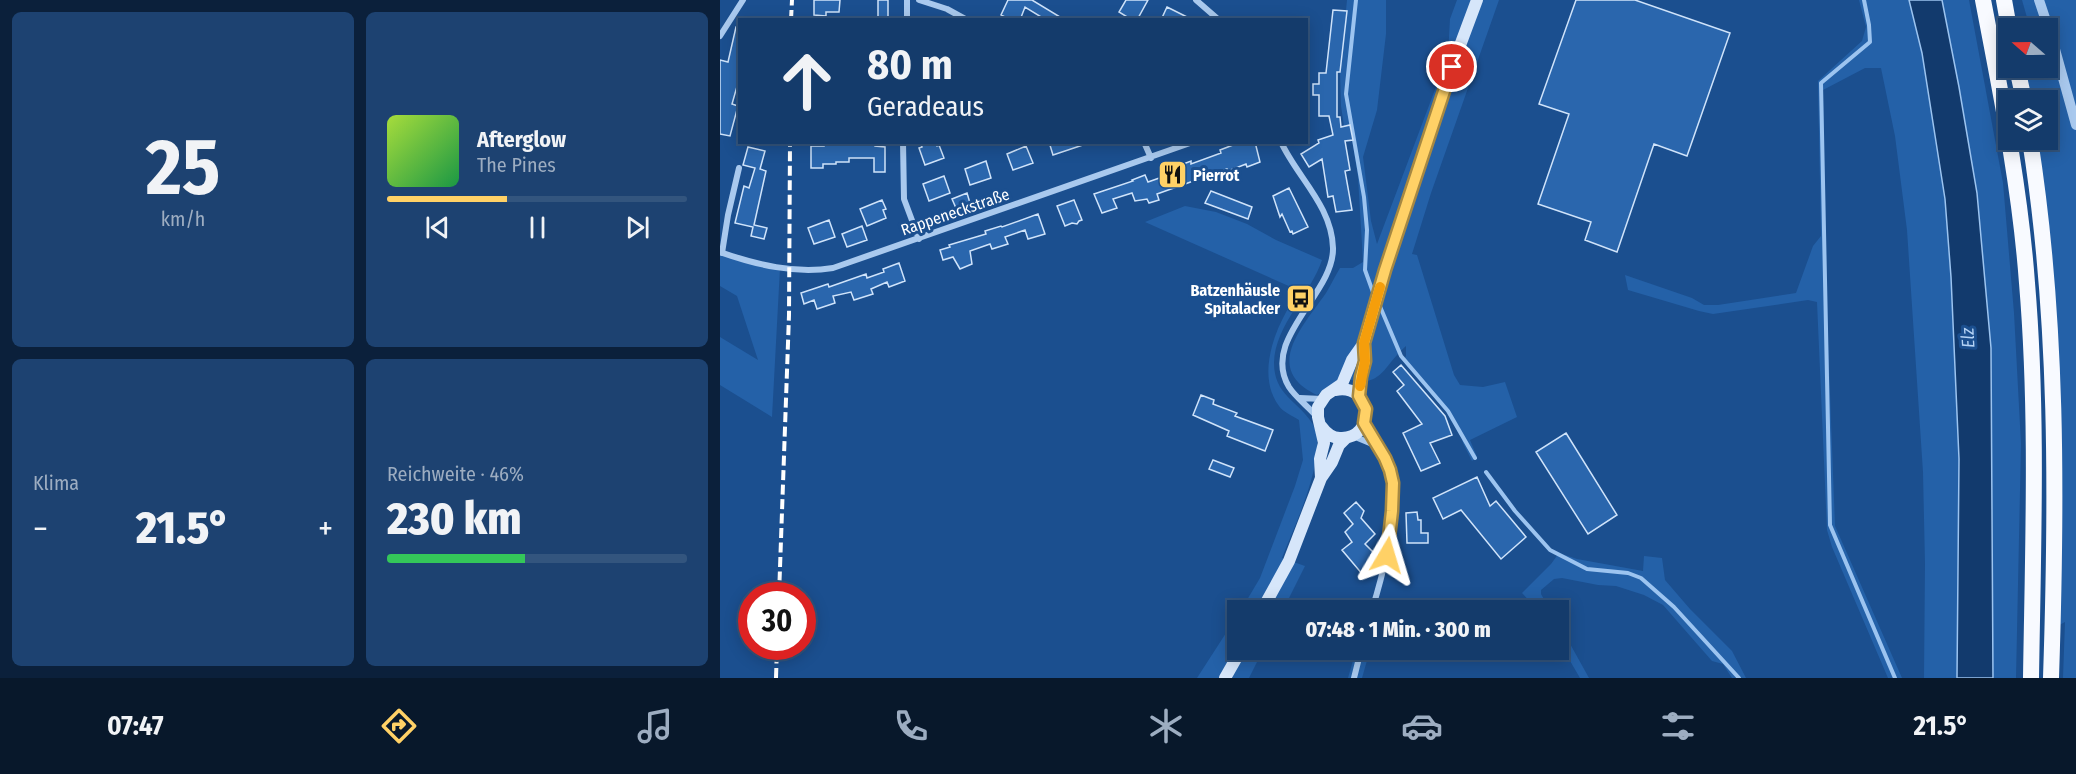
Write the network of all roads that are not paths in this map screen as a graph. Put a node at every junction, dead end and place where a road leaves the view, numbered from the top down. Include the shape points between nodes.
1 (743, 0) edge
2 (907, 0) edge
3 (919, 0) edge
4 (1196, 0) edge
5 (1478, 0) edge
6 (1983, 0) edge
7 (2004, 0) edge
8 (2039, 0) edge
9 (907, 18) edge
10 (963, 18) edge
11 (1217, 18) edge
12 (2007, 18) edge
13 (720, 36) edge
14 (2076, 125) edge
15 (903, 144) edge
16 (1145, 144) edge
17 (1188, 144) edge
18 (1282, 144) edge
19 (2032, 150) edge
20 (1151, 158) junction
21 (740, 168) dead end
22 (919, 239) junction
23 (721, 253) edge
24 (1364, 343) junction
25 (1335, 390) junction
26 (1359, 396) junction
27 (1300, 398) junction
28 (1323, 399) junction
29 (1319, 422) junction
30 (1364, 423) junction
31 (1349, 437) junction
32 (1378, 446) junction
33 (1321, 478) junction
34 (1268, 600) edge
35 (1375, 600) edge
36 (1236, 660) edge
37 (1358, 660) edge
38 (1226, 678) edge
39 (1354, 678) edge
40 (2031, 678) edge
41 (2051, 678) edge

1 - 13 street
2 - 9 street
3 - 10 street
4 - 11 street
5 - 24 main road via 1452,67
6 - 40 highway via 2019,199 2027,283 2033,382
7 - 12 highway
8 - 14 street
15 - 22 street via 904,199
16 - 20 street
17 - 20 street, Rappeneckstraße
18 - 27 street via 1316,196 1333,248 1328,271 1285,347 1285,380
19 - 41 highway via 2046,264 2054,381
20 - 22 street, Rappeneckstraße
21 - 23 street, Rappeneckstraße
22 - 23 street, Rappeneckstraße via 817,271 767,265
24 - 25 main road
24 - 26 main road
25 - 26 main road
25 - 28 main road
26 - 30 main road via 1366,409
27 - 28 street
27 - 29 street
28 - 29 main road via 1318,408
29 - 31 main road via 1332,436
29 - 33 main road via 1324,443
30 - 31 main road via 1358,433
30 - 32 street
31 - 32 street
31 - 33 main road via 1339,445
32 - 35 street via 1390,470 1393,499 1387,555
33 - 34 main road via 1289,561
36 - 38 main road
37 - 39 street

